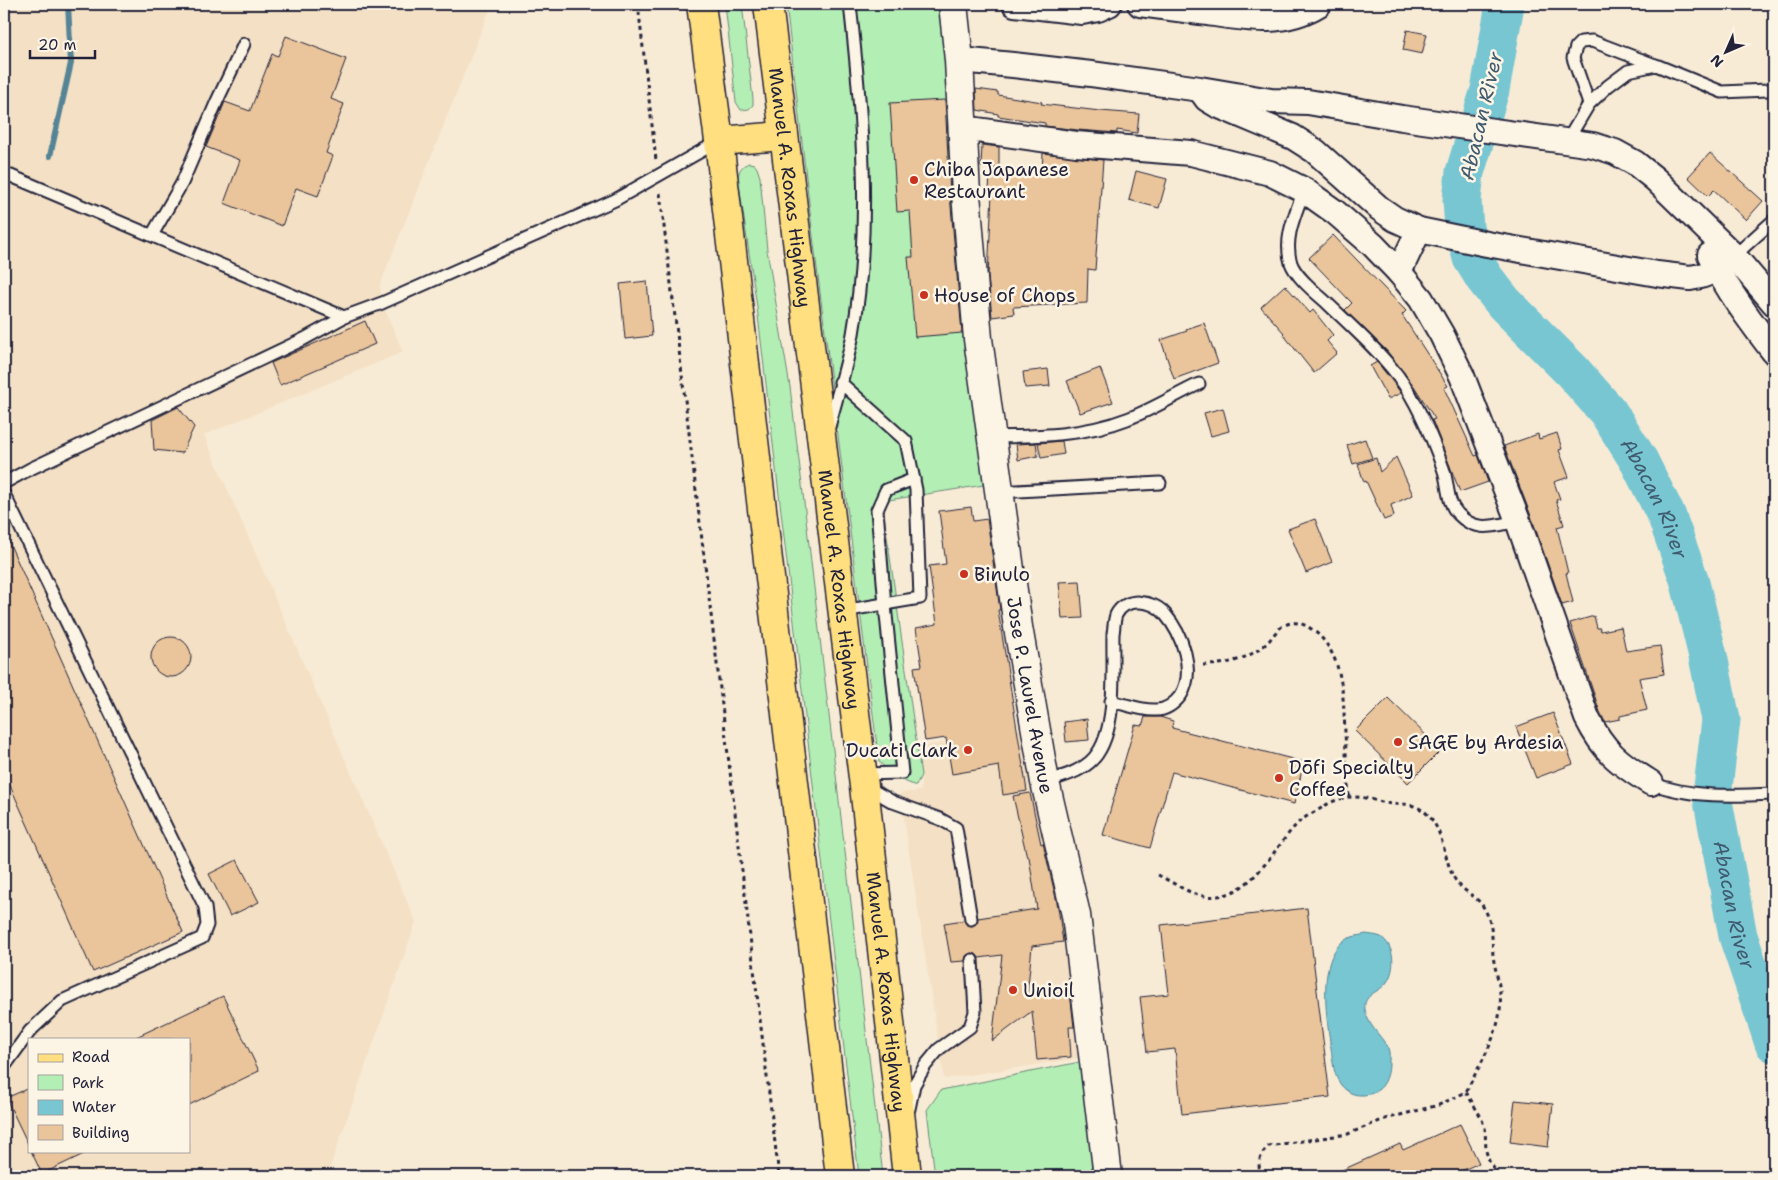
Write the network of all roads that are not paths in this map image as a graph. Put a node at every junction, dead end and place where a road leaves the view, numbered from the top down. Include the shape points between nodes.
1 (702, 4) edge
2 (768, 4) edge
3 (850, 4) edge
4 (953, 4) edge
5 (1015, 4) edge
6 (1109, 4) edge
7 (1140, 4) edge
8 (1319, 4) edge
9 (244, 44) dead end
10 (958, 53) junction
11 (1656, 65) junction
12 (1201, 82) junction
13 (1774, 88) edge
14 (1589, 104) junction
15 (963, 128) junction
16 (783, 136) junction
17 (719, 141) junction
18 (1567, 141) junction
19 (4, 173) edge
20 (1304, 190) junction
21 (1774, 220) edge
22 (1418, 230) junction
23 (152, 235) junction
24 (1725, 263) junction
25 (1399, 272) junction
26 (1774, 303) edge
27 (344, 317) junction
28 (1774, 352) edge
29 (840, 382) junction
30 (1199, 384) dead end
31 (991, 437) junction
32 (822, 452) junction
33 (914, 479) junction
34 (4, 483) edge
35 (1160, 483) dead end
36 (999, 492) junction
37 (4, 494) edge
38 (1518, 521) junction
39 (885, 605) junction
40 (841, 612) junction
41 (1111, 701) junction
42 (863, 780) junction
43 (1045, 782) junction
44 (1651, 783) joint
45 (1774, 794) edge
46 (971, 919) dead end
47 (972, 960) dead end
48 (4, 1067) edge
49 (903, 1145) junction
50 (840, 1176) edge
51 (907, 1176) edge
52 (1108, 1176) edge

1 - 17 main road
2 - 16 main road, Manuel A. Roxas Highway
3 - 29 lane via 861,119 864,209 860,282 852,336
4 - 10 street, Jose P. Laurel Avenue
5 - 6 street via 1082,12
7 - 8 street via 1256,20 1278,19
9 - 23 lane via 182,183
10 - 12 street
10 - 15 street, Jose P. Laurel Avenue
11 - 13 lane via 1722,92
11 - 14 lane via 1628,71
11 - 14 lane via 1592,41 1581,42 1573,58
12 - 18 street via 1271,101 1308,102
12 - 22 street via 1207,99 1293,137 1315,151 1379,208
14 - 18 lane
15 - 20 street via 1076,144 1191,153 1270,173
15 - 31 street, Jose P. Laurel Avenue via 978,330
16 - 17 main road
16 - 32 main road, Manuel A. Roxas Highway
17 - 27 lane via 615,200
17 - 50 main road
18 - 24 street via 1593,145 1635,163 1692,218
19 - 23 lane
20 - 25 street via 1335,212
20 - 38 lane via 1290,230 1288,249 1292,265 1304,282 1373,347 1416,404 1444,471 1450,504 1458,515 1479,528
21 - 24 lane
22 - 24 street via 1678,277 1701,276
22 - 25 street
23 - 27 lane
24 - 26 street
24 - 28 street via 1742,308
25 - 38 street via 1442,335 1462,376
27 - 34 lane
29 - 32 lane
29 - 33 lane via 906,441
30 - 31 lane via 1129,419 1105,427 1051,435
31 - 36 street, Jose P. Laurel Avenue
32 - 40 main road, Manuel A. Roxas Highway
33 - 39 lane via 886,490 877,510
33 - 39 lane via 920,598
35 - 36 lane
36 - 43 street, Jose P. Laurel Avenue
37 - 48 lane via 205,907 207,925 202,938 62,1001 30,1031
38 - 44 street via 1580,700 1597,738 1608,753
39 - 40 lane
39 - 42 lane via 902,772
40 - 42 main road, Manuel A. Roxas Highway
41 - 41 lane via 1116,615 1131,603 1155,606 1164,614 1182,644 1188,663 1188,678 1183,692 1164,709 1146,709
41 - 43 lane via 1106,738 1100,750 1081,769
42 - 46 lane via 893,802 956,828
42 - 49 main road, Manuel A. Roxas Highway
43 - 52 street, Jose P. Laurel Avenue via 1076,915
44 - 45 lane via 1668,790 1712,796
47 - 49 lane via 975,1012 970,1027 939,1049 924,1066 914,1086
49 - 51 main road, Manuel A. Roxas Highway

